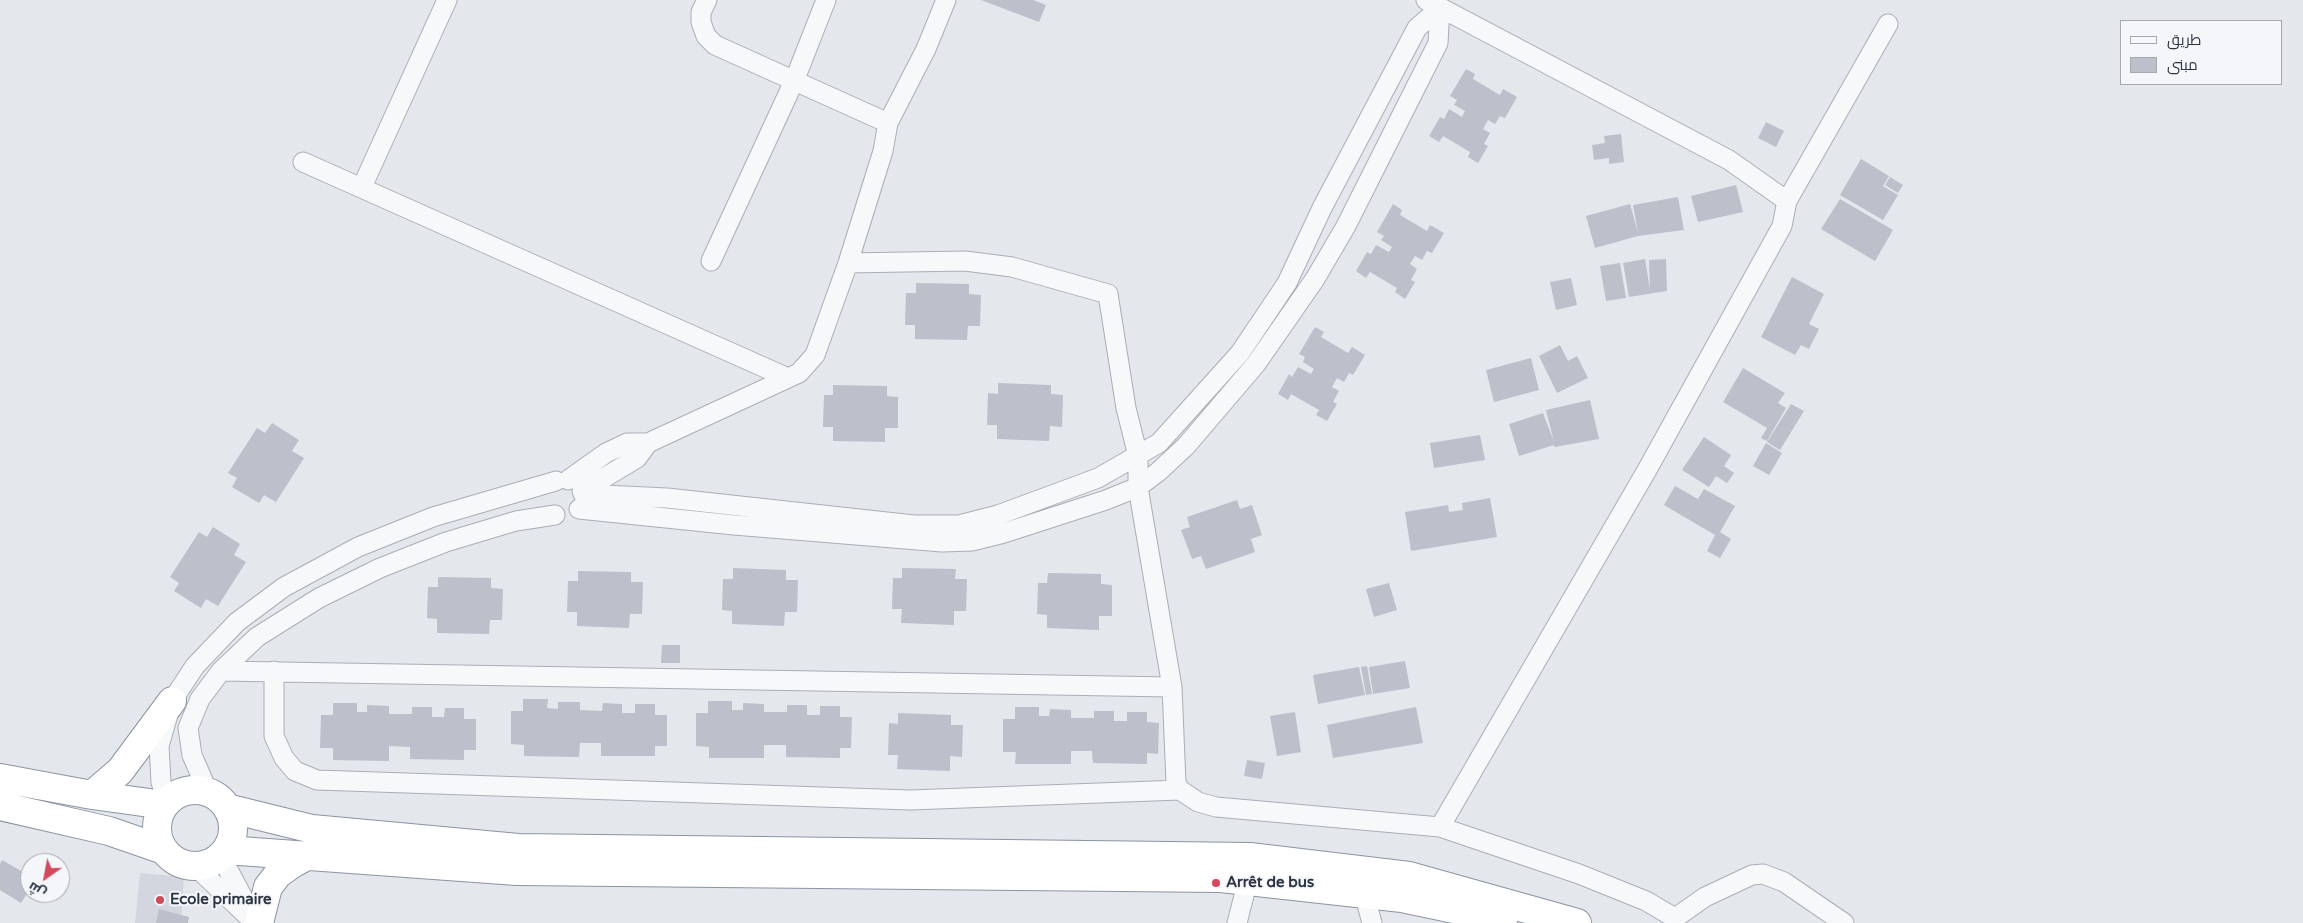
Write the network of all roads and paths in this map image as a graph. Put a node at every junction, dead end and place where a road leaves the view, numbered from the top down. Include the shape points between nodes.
1 (447, 0) edge
2 (707, 0) edge
3 (826, 0) edge
4 (946, 0) edge
5 (1433, 4) edge
6 (1888, 24) dead end
7 (795, 79) junction
8 (888, 123) junction
9 (304, 162) dead end
10 (362, 187) junction
11 (1786, 201) junction
12 (711, 261) dead end
13 (848, 263) junction
14 (788, 378) junction
15 (1138, 456) junction
16 (1138, 487) junction
17 (574, 491) junction
18 (555, 515) junction
19 (220, 670) junction
20 (274, 671) junction
21 (1172, 686) junction
22 (172, 701) junction
23 (0, 778) edge
24 (1180, 790) junction
25 (92, 795) junction
26 (217, 800) junction
27 (165, 804) junction
28 (0, 806) edge
29 (1440, 827) junction
30 (164, 850) junction
31 (224, 852) junction
32 (307, 856) junction
33 (194, 866) junction
34 (1248, 880) junction
35 (1364, 893) junction
36 (1673, 920) edge
37 (1243, 921) edge
38 (257, 923) edge
39 (1372, 923) edge
40 (1504, 923) edge
41 (1577, 923) edge
42 (1844, 923) edge

1 - 10 street
2 - 7 street via 701,12 701,22 706,36 715,45
3 - 7 street
4 - 8 street via 926,49
5 - 11 street via 1729,160
5 - 15 street via 1417,28 1322,208 1287,284 1240,352 1159,443
5 - 16 street via 1438,43 1346,226 1315,279 1256,364 1186,446
6 - 11 street
7 - 8 street
7 - 12 street
8 - 13 street via 883,150
9 - 10 street
10 - 14 street
11 - 29 street via 1782,226
13 - 14 street via 814,355 799,373
13 - 15 street via 965,261 1012,267 1108,294 1126,408
14 - 17 street via 648,443 637,458
15 - 16 street
15 - 17 street via 1098,478 998,515 959,525 914,525
16 - 17 street via 1004,533 972,541 949,542 734,526
16 - 21 street
17 - 18 street via 566,517
17 - 18 street via 548,489 545,500
17 - 22 street via 433,517 358,547 284,587 237,622 195,666
18 - 19 street via 498,526 380,568 319,598 257,636
19 - 20 street
19 - 26 street via 200,700 188,728 192,755
20 - 21 street
20 - 24 street via 274,736 294,771 317,780 910,800
21 - 24 street via 1176,783
22 - 25 highway via 120,771
22 - 27 street via 159,746 160,782
23 - 25 highway
24 - 29 street via 1198,802 1216,807
25 - 27 highway
26 - 27 highway via 197,790 176,795
26 - 31 highway via 231,818 233,829
26 - 41 highway via 312,829 518,848 1250,857 1409,876
27 - 30 highway via 156,828
28 - 30 highway via 109,831
29 - 36 street via 1580,874 1646,901
30 - 33 highway via 172,859
31 - 32 highway
31 - 33 highway via 210,863
31 - 38 street via 224,862
32 - 34 highway via 517,871
32 - 38 highway via 285,869 268,887
33 - 38 street
34 - 35 highway
34 - 37 street
35 - 39 street
35 - 40 highway via 1473,913
36 - 42 street via 1705,897 1752,875 1762,874 1784,882

